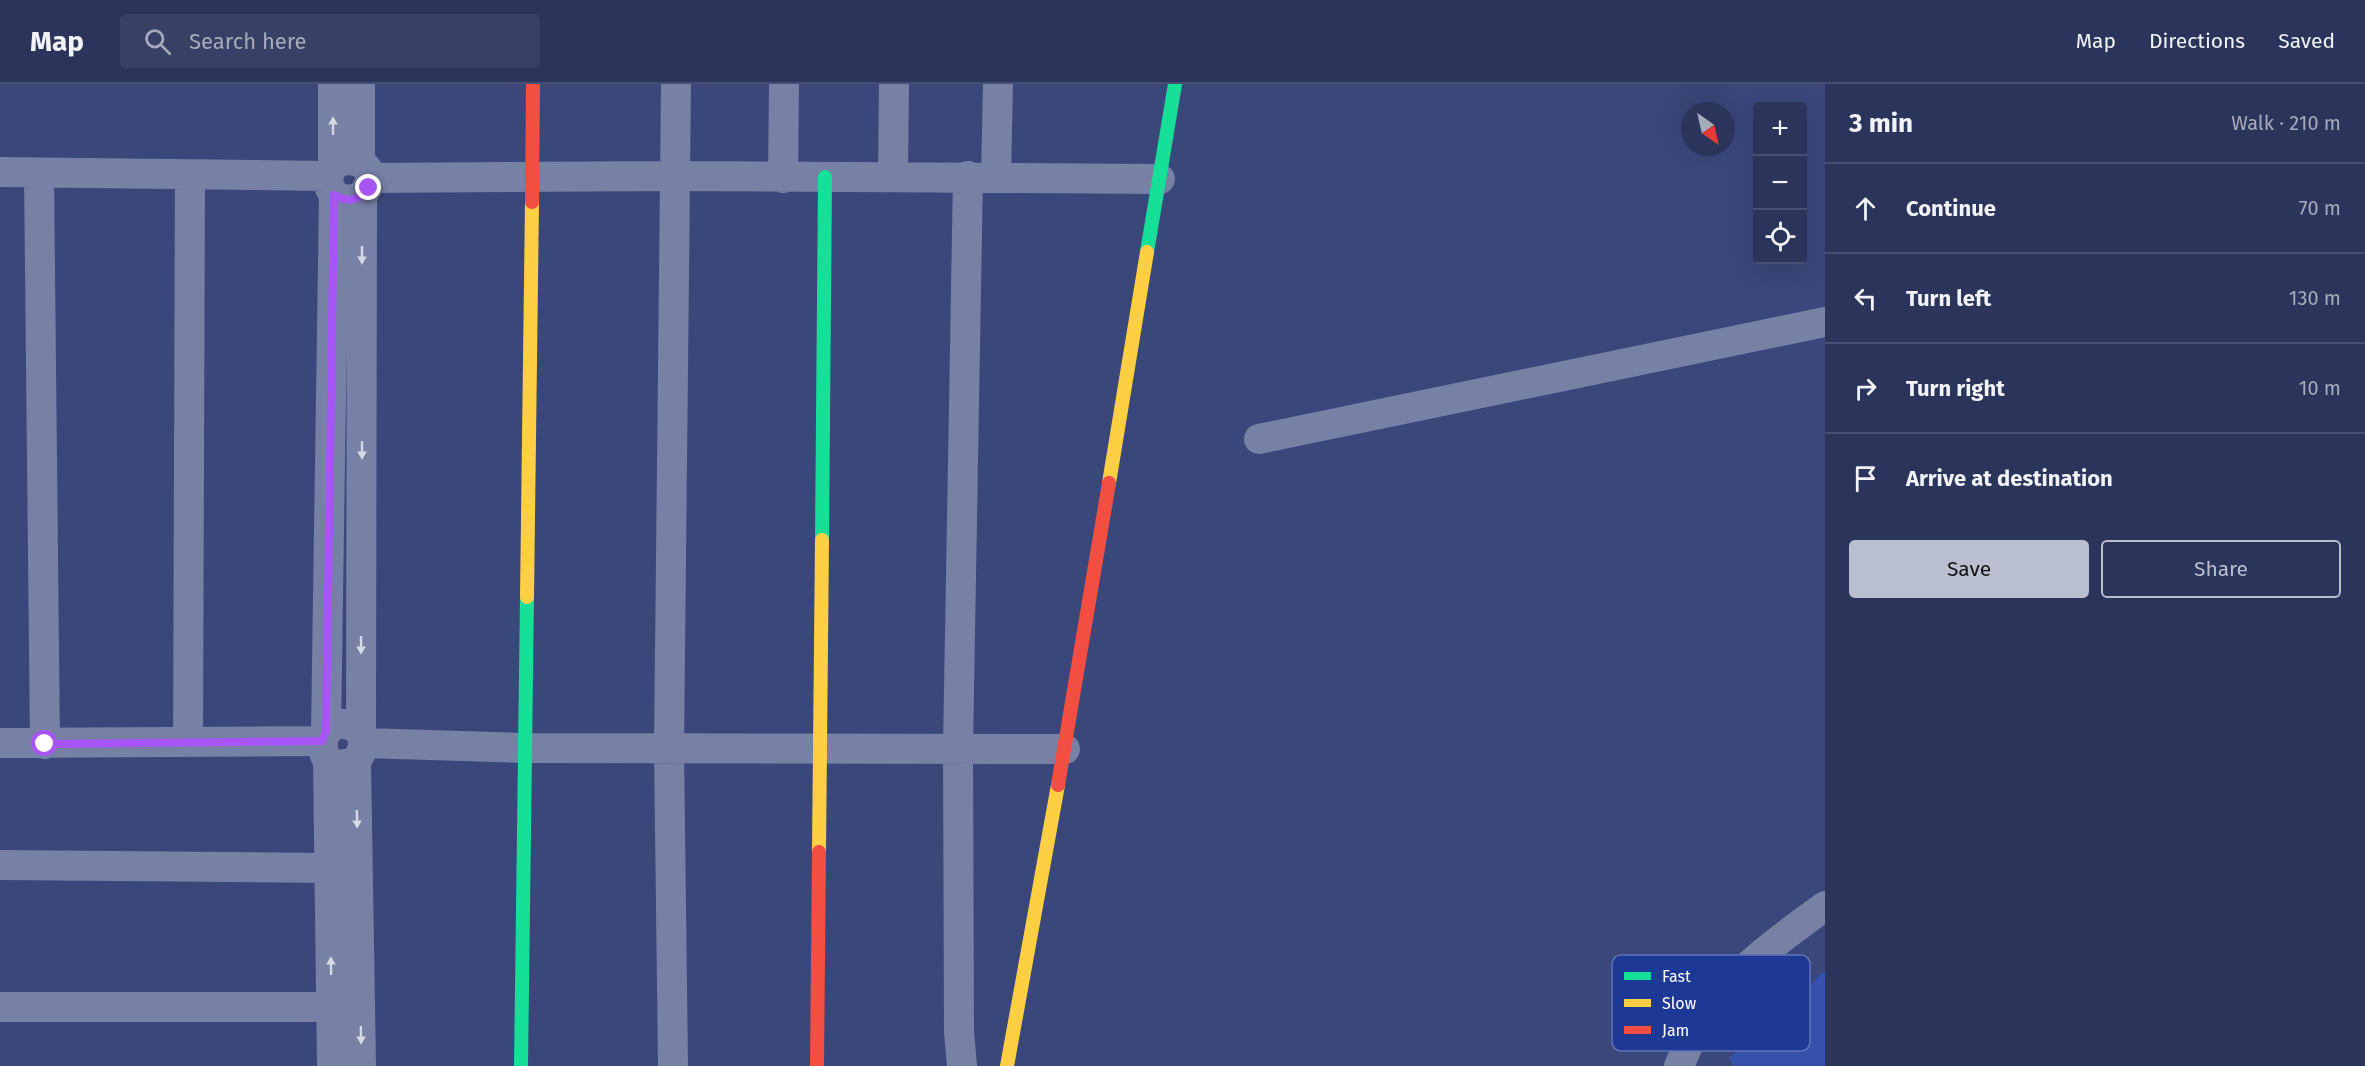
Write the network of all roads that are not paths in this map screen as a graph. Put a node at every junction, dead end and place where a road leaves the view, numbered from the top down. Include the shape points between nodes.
1 (333, 84) edge
2 (360, 84) edge
3 (533, 84) edge
4 (676, 84) edge
5 (784, 84) edge
6 (894, 84) edge
7 (998, 84) edge
8 (1175, 84) edge
9 (0, 172) edge
10 (39, 174) junction
11 (190, 176) junction
12 (675, 176) junction
13 (893, 176) junction
14 (982, 176) junction
15 (534, 177) junction
16 (825, 177) junction
17 (783, 178) junction
18 (348, 179) junction
19 (1160, 179) junction
20 (1825, 322) edge
21 (1258, 439) dead end
22 (188, 742) junction
23 (0, 743) edge
24 (45, 744) junction
25 (343, 745) junction
26 (821, 747) junction
27 (958, 747) junction
28 (526, 748) junction
29 (669, 748) junction
30 (1065, 749) junction
31 (0, 865) edge
32 (329, 868) junction
33 (1825, 906) edge
34 (1761, 955) edge
35 (0, 1007) edge
36 (332, 1007) junction
37 (1686, 1051) edge
38 (332, 1066) edge
39 (361, 1066) edge
40 (521, 1066) edge
41 (673, 1066) edge
42 (817, 1066) edge
43 (962, 1066) edge
44 (1007, 1066) edge
45 (1679, 1066) edge

18 -> 1 street
2 - 18 street
3 - 15 street
4 - 12 street
5 - 17 street
6 - 13 street
7 - 14 street
8 - 19 street
9 - 10 street
10 - 11 street
10 - 24 street
11 - 18 street
11 - 22 street
12 - 15 street
12 - 17 street
12 - 29 street
13 - 14 street
13 - 16 street
14 - 19 street
14 - 27 street
15 - 18 street
15 - 28 street
16 - 17 street
16 - 26 street
18 - 25 street
19 - 30 street
20 - 21 street
22 - 24 street
22 - 25 street
23 - 24 street
25 - 28 street
25 - 32 street
25 -> 39 street
26 - 27 street
26 - 29 street
26 - 42 street
27 - 30 street
27 - 43 street
28 - 29 street
28 - 40 street
29 - 41 street
30 - 44 street
31 - 32 street
36 -> 32 street
33 - 34 street
35 - 36 street
36 - 38 street
37 - 45 street

